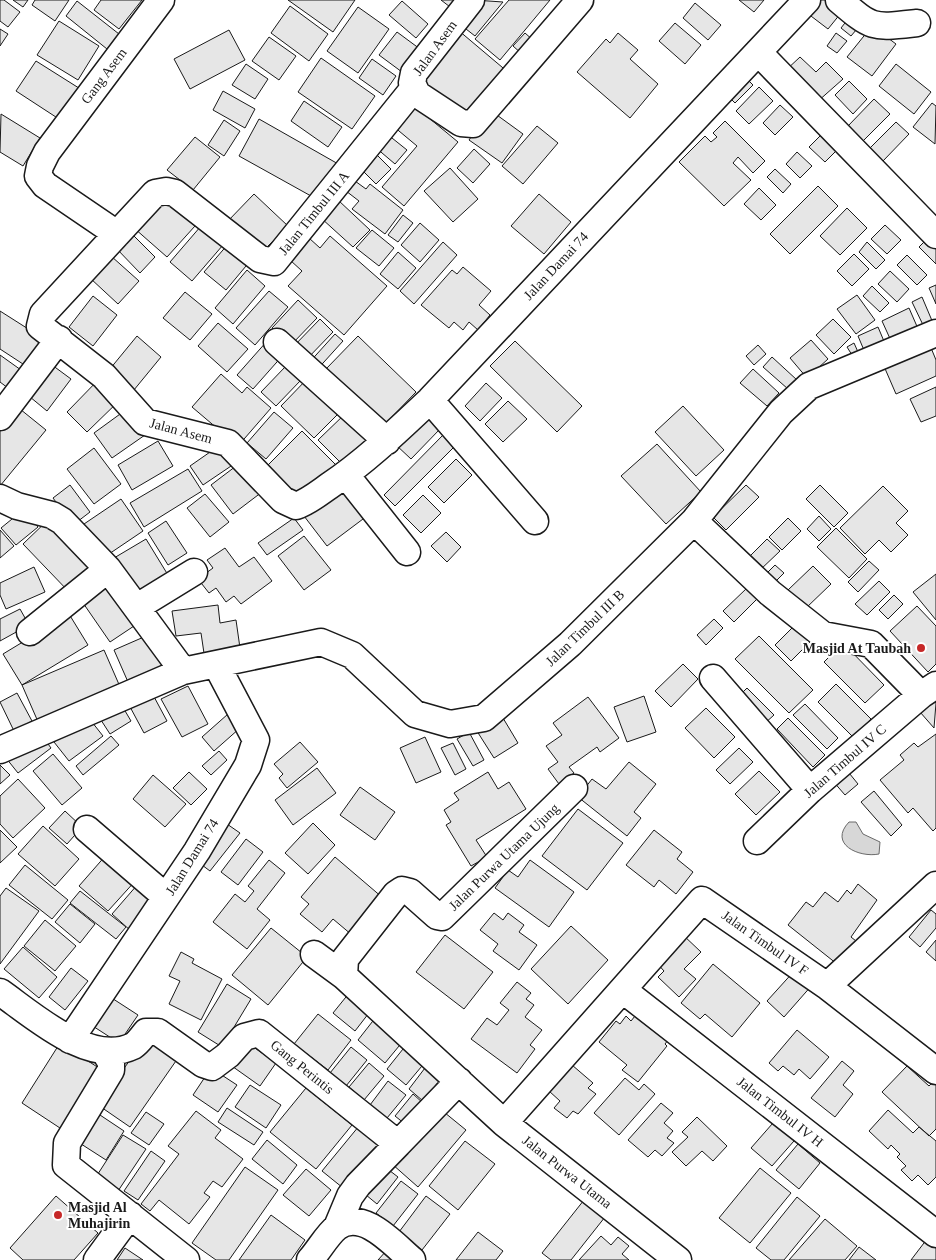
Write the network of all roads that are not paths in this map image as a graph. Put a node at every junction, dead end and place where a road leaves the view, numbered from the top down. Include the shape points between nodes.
1 (161, 0) edge
2 (471, 0) edge
3 (580, 0) edge
4 (807, 0) edge
5 (839, 0) edge
6 (917, 23) dead end
7 (758, 52) junction
8 (414, 88) junction
9 (117, 234) junction
10 (936, 235) edge
11 (43, 314) joint
12 (936, 333) edge
13 (59, 339) junction
14 (278, 342) dead end
15 (430, 400) junction
16 (0, 416) edge
17 (387, 441) junction
18 (346, 475) junction
19 (0, 498) edge
20 (288, 503) joint
21 (535, 521) dead end
22 (694, 521) junction
23 (407, 552) dead end
24 (108, 569) junction
25 (194, 572) dead end
26 (137, 608) junction
27 (30, 632) dead end
28 (216, 664) junction
29 (183, 671) junction
30 (713, 678) dead end
31 (928, 690) edge
32 (0, 750) edge
33 (574, 788) dead end
34 (810, 790) junction
35 (87, 829) dead end
36 (757, 841) dead end
37 (932, 894) edge
38 (166, 897) junction
39 (314, 954) dead end
40 (344, 976) junction
41 (827, 986) junction
42 (623, 990) junction
43 (0, 992) edge
44 (70, 1040) junction
45 (104, 1051) junction
46 (936, 1071) edge
47 (459, 1081) junction
48 (504, 1123) junction
49 (398, 1144) junction
50 (130, 1215) junction
51 (337, 1228) junction
52 (936, 1234) edge
53 (97, 1260) edge
54 (186, 1260) edge
55 (310, 1260) edge
56 (412, 1260) edge
57 (678, 1260) edge

1 - 9 street, Gang Asem via 47,152 38,176 45,185
2 - 8 street, Jalan Asem via 414,72
3 - 8 street, Jalan Asem via 473,124 461,123 417,94
4 - 7 street, Jalan Damai 74
5 - 6 street via 864,21 878,27
7 - 10 street
7 - 15 street, Jalan Damai 74
8 - 9 street, Jalan Timbul III A via 274,262 260,259 175,193 166,190 155,193
9 - 11 street, Jalan Timbul III A
11 - 13 street, Jalan Asem via 40,326
12 - 22 street, Jalan Timbul III B via 809,386 781,412
13 - 16 street
13 - 20 street, Jalan Asem via 104,376 145,422 228,444
14 - 17 street
15 - 17 street, Jalan Damai 74
15 - 21 street
17 - 18 street, Jalan Damai 74
18 - 20 street, Jalan Damai 74 via 305,503 296,506
18 - 23 street
19 - 24 street via 62,521
22 - 28 street, Jalan Timbul III B via 570,644 484,718 450,724 415,714 352,655 322,642
22 - 31 street via 770,594 823,635 871,644
24 - 26 street
24 - 27 street
25 - 26 street
26 - 29 street
28 - 29 street, Jalan Timbul III B
28 - 38 street, Jalan Damai 74 via 256,740 248,765
29 - 32 street
30 - 34 street
31 - 34 street, Jalan Timbul IV C
33 - 40 street, Jalan Purwa Utama Ujung via 442,917 410,892 402,890 396,894 345,959
34 - 36 street, Jalan Timbul IV C
35 - 38 street
37 - 41 street
38 - 44 street, Jalan Damai 74
39 - 40 street
40 - 47 street
41 - 42 street, Jalan Timbul IV F via 702,900
41 - 46 street, Jalan Timbul IV F
42 - 48 street
42 - 52 street, Jalan Timbul IV H
43 - 44 street, Gang Perintis
44 - 45 street, Gang Perintis
45 - 49 street, Gang Perintis via 134,1045 146,1032 158,1032 202,1064 212,1067 228,1055 244,1036 259,1033
45 - 50 street via 111,1070 67,1143 64,1161
47 - 48 street, Jalan Purwa Utama
47 - 49 street
48 - 57 street, Jalan Purwa Utama
49 - 51 street via 350,1196
50 - 53 street
50 - 54 street
51 - 55 street
51 - 56 street via 348,1222 360,1221

